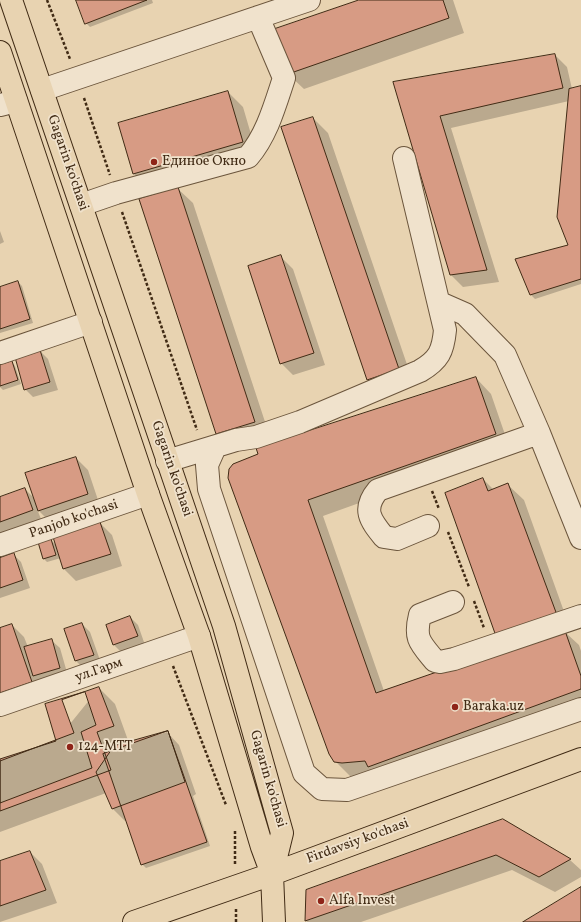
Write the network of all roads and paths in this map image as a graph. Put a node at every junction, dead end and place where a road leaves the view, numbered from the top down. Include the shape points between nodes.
1 (11, 0) edge
2 (47, 0) edge
3 (309, 0) edge
4 (258, 17) junction
5 (0, 52) edge
6 (78, 79) junction
7 (42, 90) junction
8 (8, 103) edge
9 (404, 158) dead end
10 (116, 192) junction
11 (81, 205) junction
12 (440, 303) junction
13 (91, 322) junction
14 (0, 353) edge
15 (539, 433) junction
16 (209, 449) junction
17 (167, 461) junction
18 (425, 474) junction
19 (148, 494) junction
20 (438, 522) junction
21 (581, 538) edge
22 (0, 545) edge
23 (465, 596) junction
24 (581, 616) edge
25 (198, 636) junction
26 (491, 646) junction
27 (167, 648) junction
28 (0, 705) edge
29 (581, 709) edge
30 (580, 763) edge
31 (229, 812) dead end
32 (234, 827) dead end
33 (272, 874) junction
34 (236, 887) junction
35 (134, 922) edge
36 (236, 922) edge
37 (274, 922) edge

1 - 7 main road, Gagarin ko'chasi
2 - 6 path
3 - 4 street
4 - 6 street
4 - 10 street via 284,78 275,107 258,145 248,157
5 - 8 main road, Gagarin ko'chasi
6 - 7 street
6 - 10 path
7 - 11 main road, Gagarin ko'chasi
8 - 13 main road, Gagarin ko'chasi
9 - 12 street
10 - 11 street
10 - 16 path
11 - 17 main road, Gagarin ko'chasi
12 - 15 street via 465,314 505,355
12 - 16 street via 445,330 444,343 440,356 420,372 300,422
13 - 14 street
13 - 19 main road, Gagarin ko'chasi
15 - 18 street
15 - 21 street
16 - 17 street
16 - 29 street via 209,489 304,773 322,789 347,790
17 - 33 main road, Gagarin ko'chasi via 224,626 282,833
18 - 20 path
18 - 20 street via 378,490 371,499 368,510 374,525 384,537 397,539
19 - 22 street, Panjob ko'chasi
19 - 25 main road, Gagarin ko'chasi
20 - 23 path
23 - 26 path
23 - 26 street via 420,615 416,630 418,639 435,661 440,662
24 - 26 street
25 - 27 street, ул.Гарм
25 - 33 main road, Gagarin ko'chasi
27 - 28 street, ул.Гарм
27 - 31 path
30 - 33 main road, Firdavsiy ko'chasi
32 - 34 path
33 - 34 main road, Firdavsiy ko'chasi
33 - 37 main road
34 - 35 main road, Firdavsiy ko'chasi
34 - 36 path

